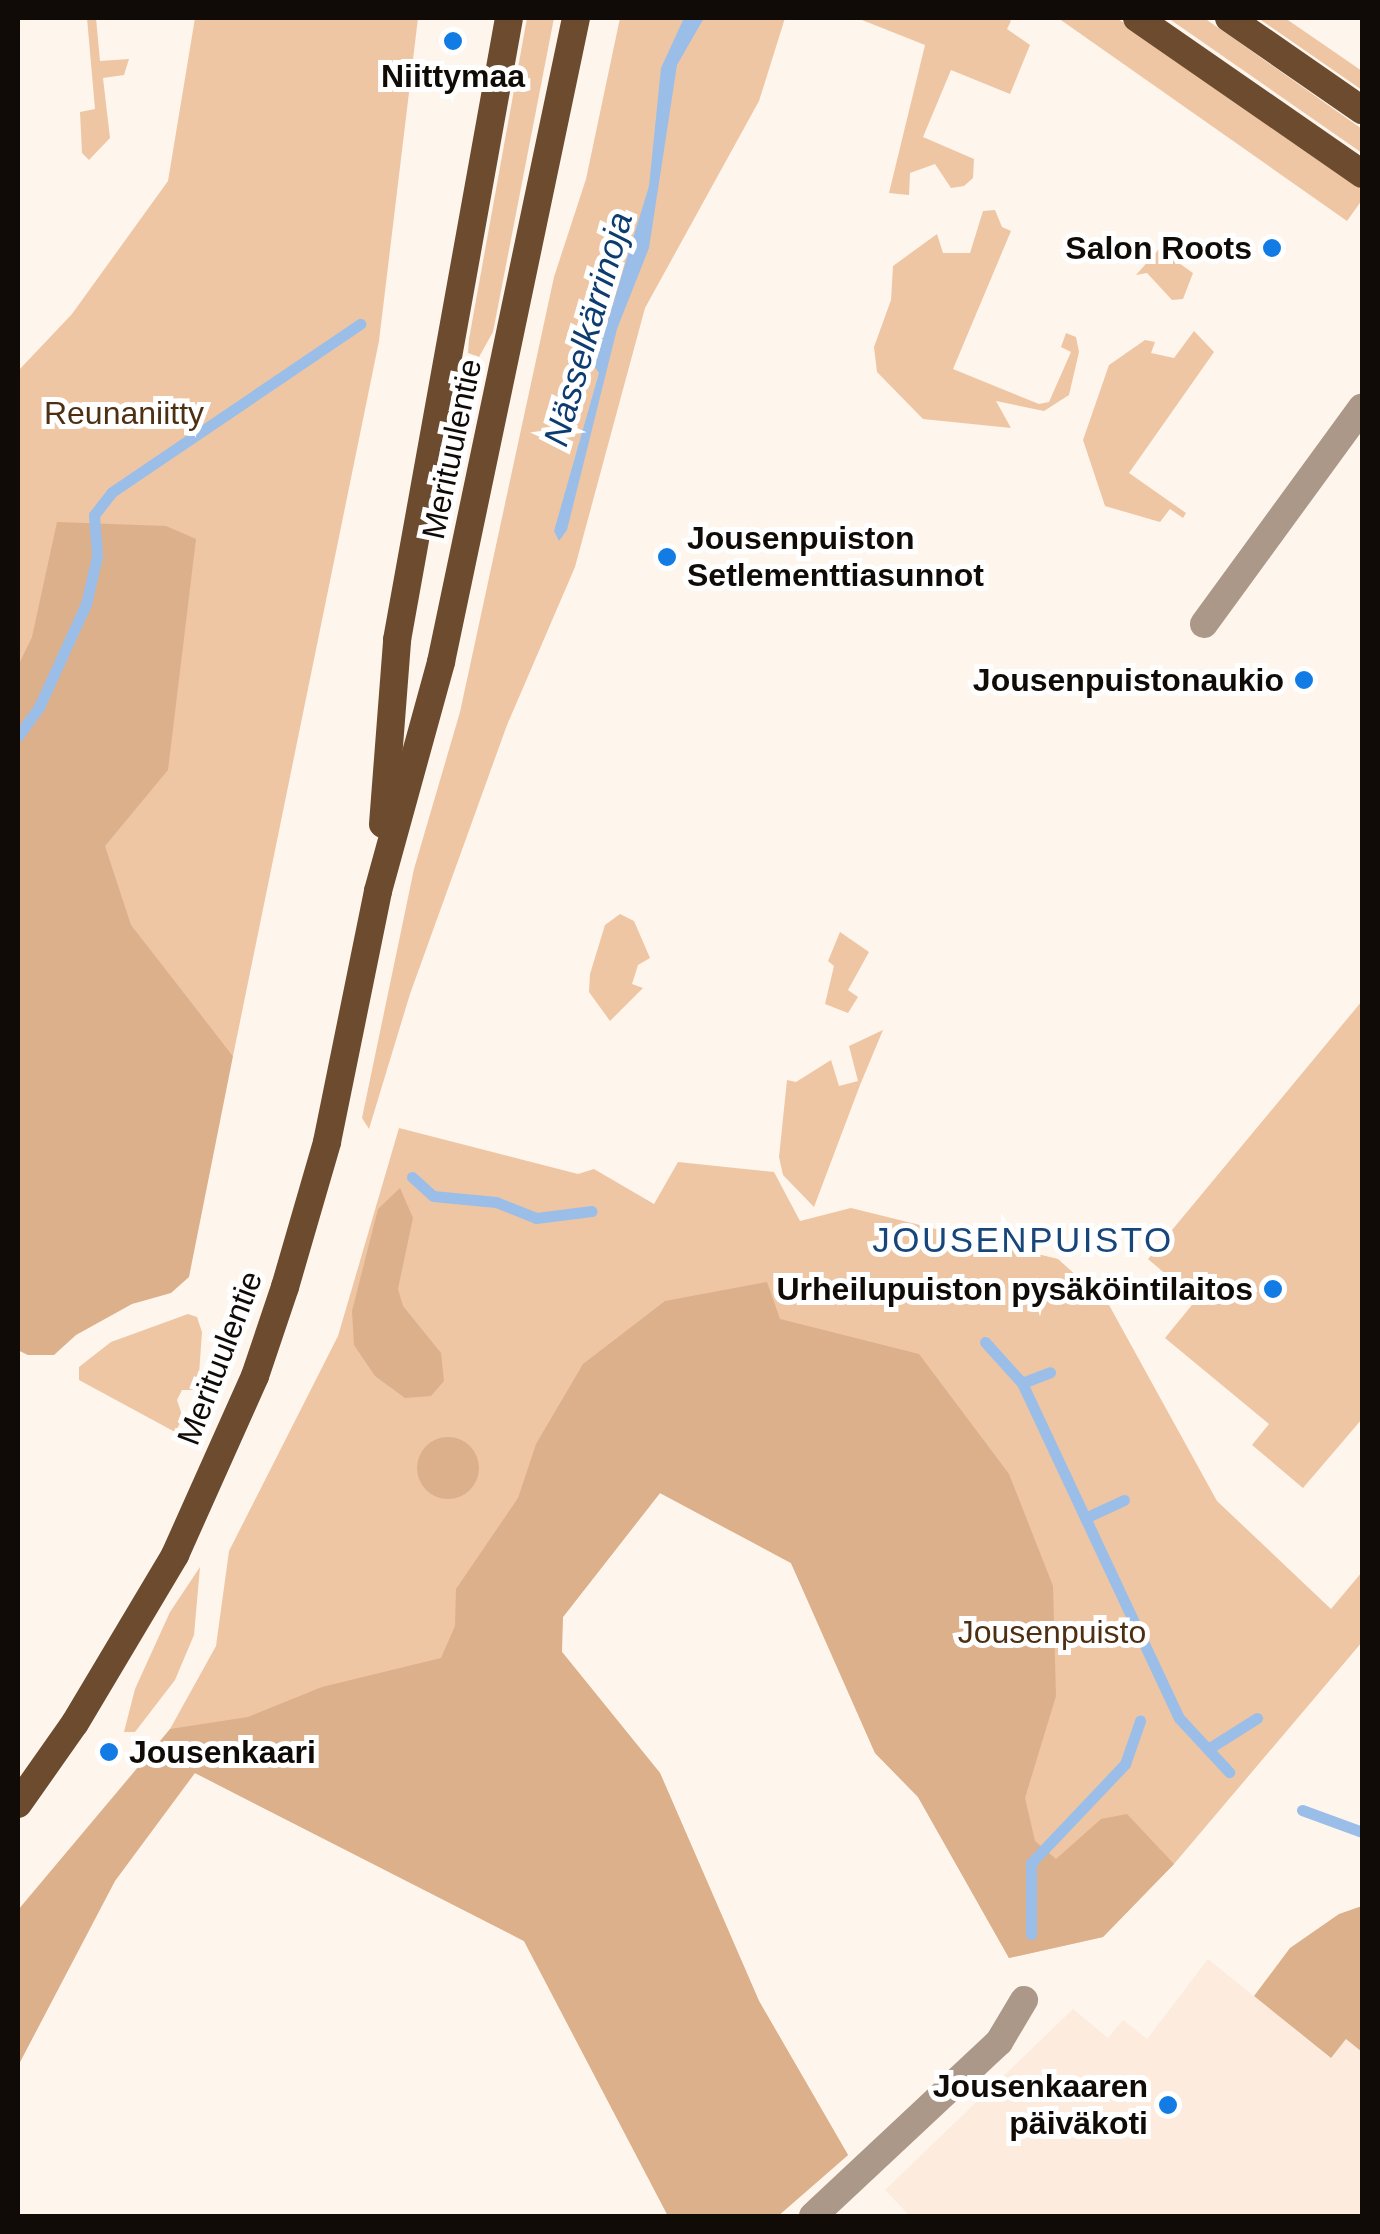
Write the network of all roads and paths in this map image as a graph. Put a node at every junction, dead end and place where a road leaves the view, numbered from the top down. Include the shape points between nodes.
1 (509, 18) edge
2 (576, 18) edge
3 (1137, 18) edge
4 (1229, 18) edge
5 (1362, 110) edge
6 (1362, 174) edge
7 (1362, 407) edge
8 (1204, 624) dead end
9 (378, 890) junction
10 (18, 1804) edge
11 (1024, 2000) dead end
12 (812, 2216) edge

1 - 9 main road, Merituulentie via 397,640
2 - 9 main road, Merituulentie via 441,662
3 - 6 main road
4 - 5 main road
7 - 8 street
9 - 10 main road, Merituulentie via 328,1142 255,1376 202,1501 141,1619
11 - 12 street via 1000,2042 866,2173

